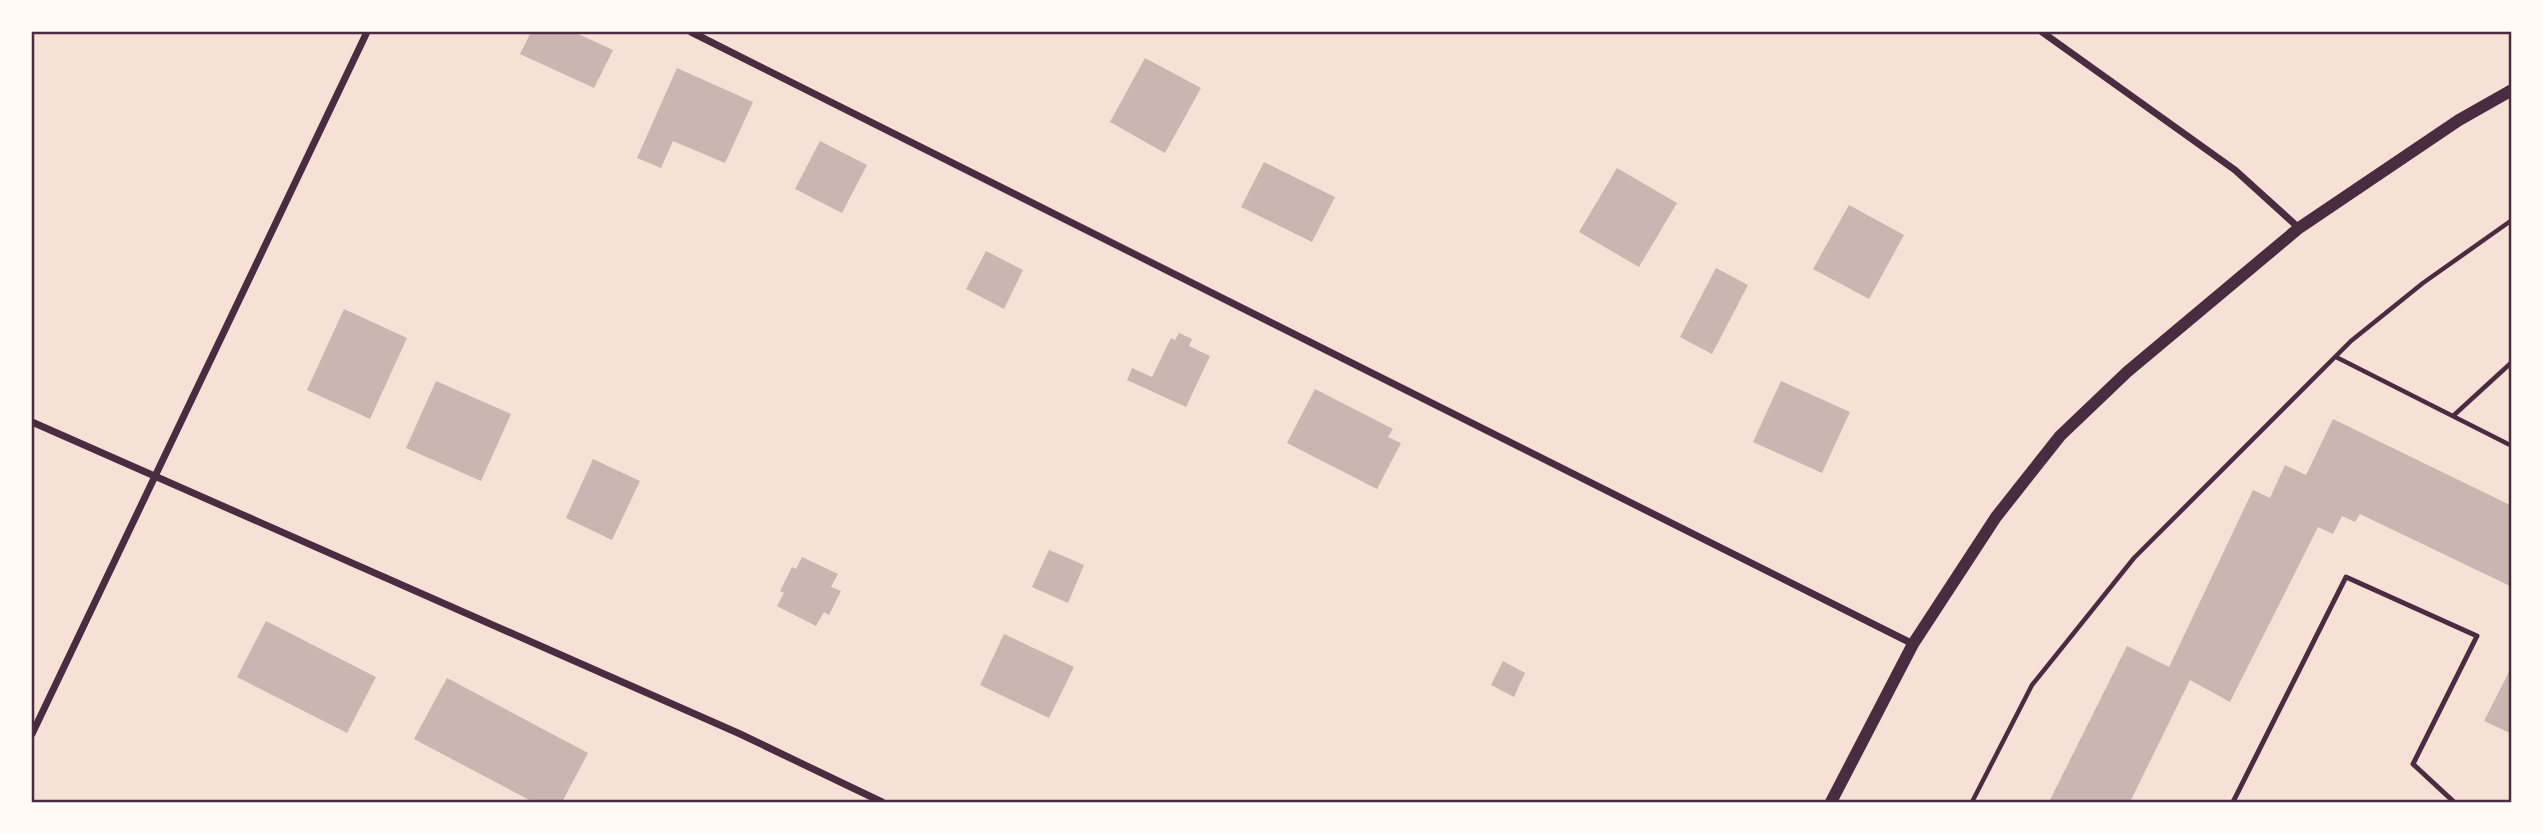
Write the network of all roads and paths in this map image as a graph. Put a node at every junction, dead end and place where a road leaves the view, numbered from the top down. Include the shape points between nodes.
1 (367, 32) edge
2 (691, 32) edge
3 (2042, 32) edge
4 (2511, 90) edge
5 (2511, 220) edge
6 (2299, 228) junction
7 (2336, 357) junction
8 (2511, 362) edge
9 (2452, 416) junction
10 (32, 422) edge
11 (2511, 446) edge
12 (154, 475) junction
13 (1913, 644) junction
14 (32, 734) edge
15 (882, 803) edge
16 (1831, 803) edge
17 (1972, 803) edge
18 (2233, 803) edge
19 (2454, 803) edge

1 - 12 street
2 - 13 street
3 - 6 street via 2235,170
4 - 6 street
5 - 7 path via 2423,283
6 - 13 street via 2138,363 2060,436 1996,517
7 - 9 path
7 - 17 path via 2134,558 2032,685
8 - 9 path
9 - 11 path
10 - 12 street
12 - 14 street
12 - 15 street via 738,733
13 - 16 street
18 - 19 lane via 2346,577 2477,636 2413,764

